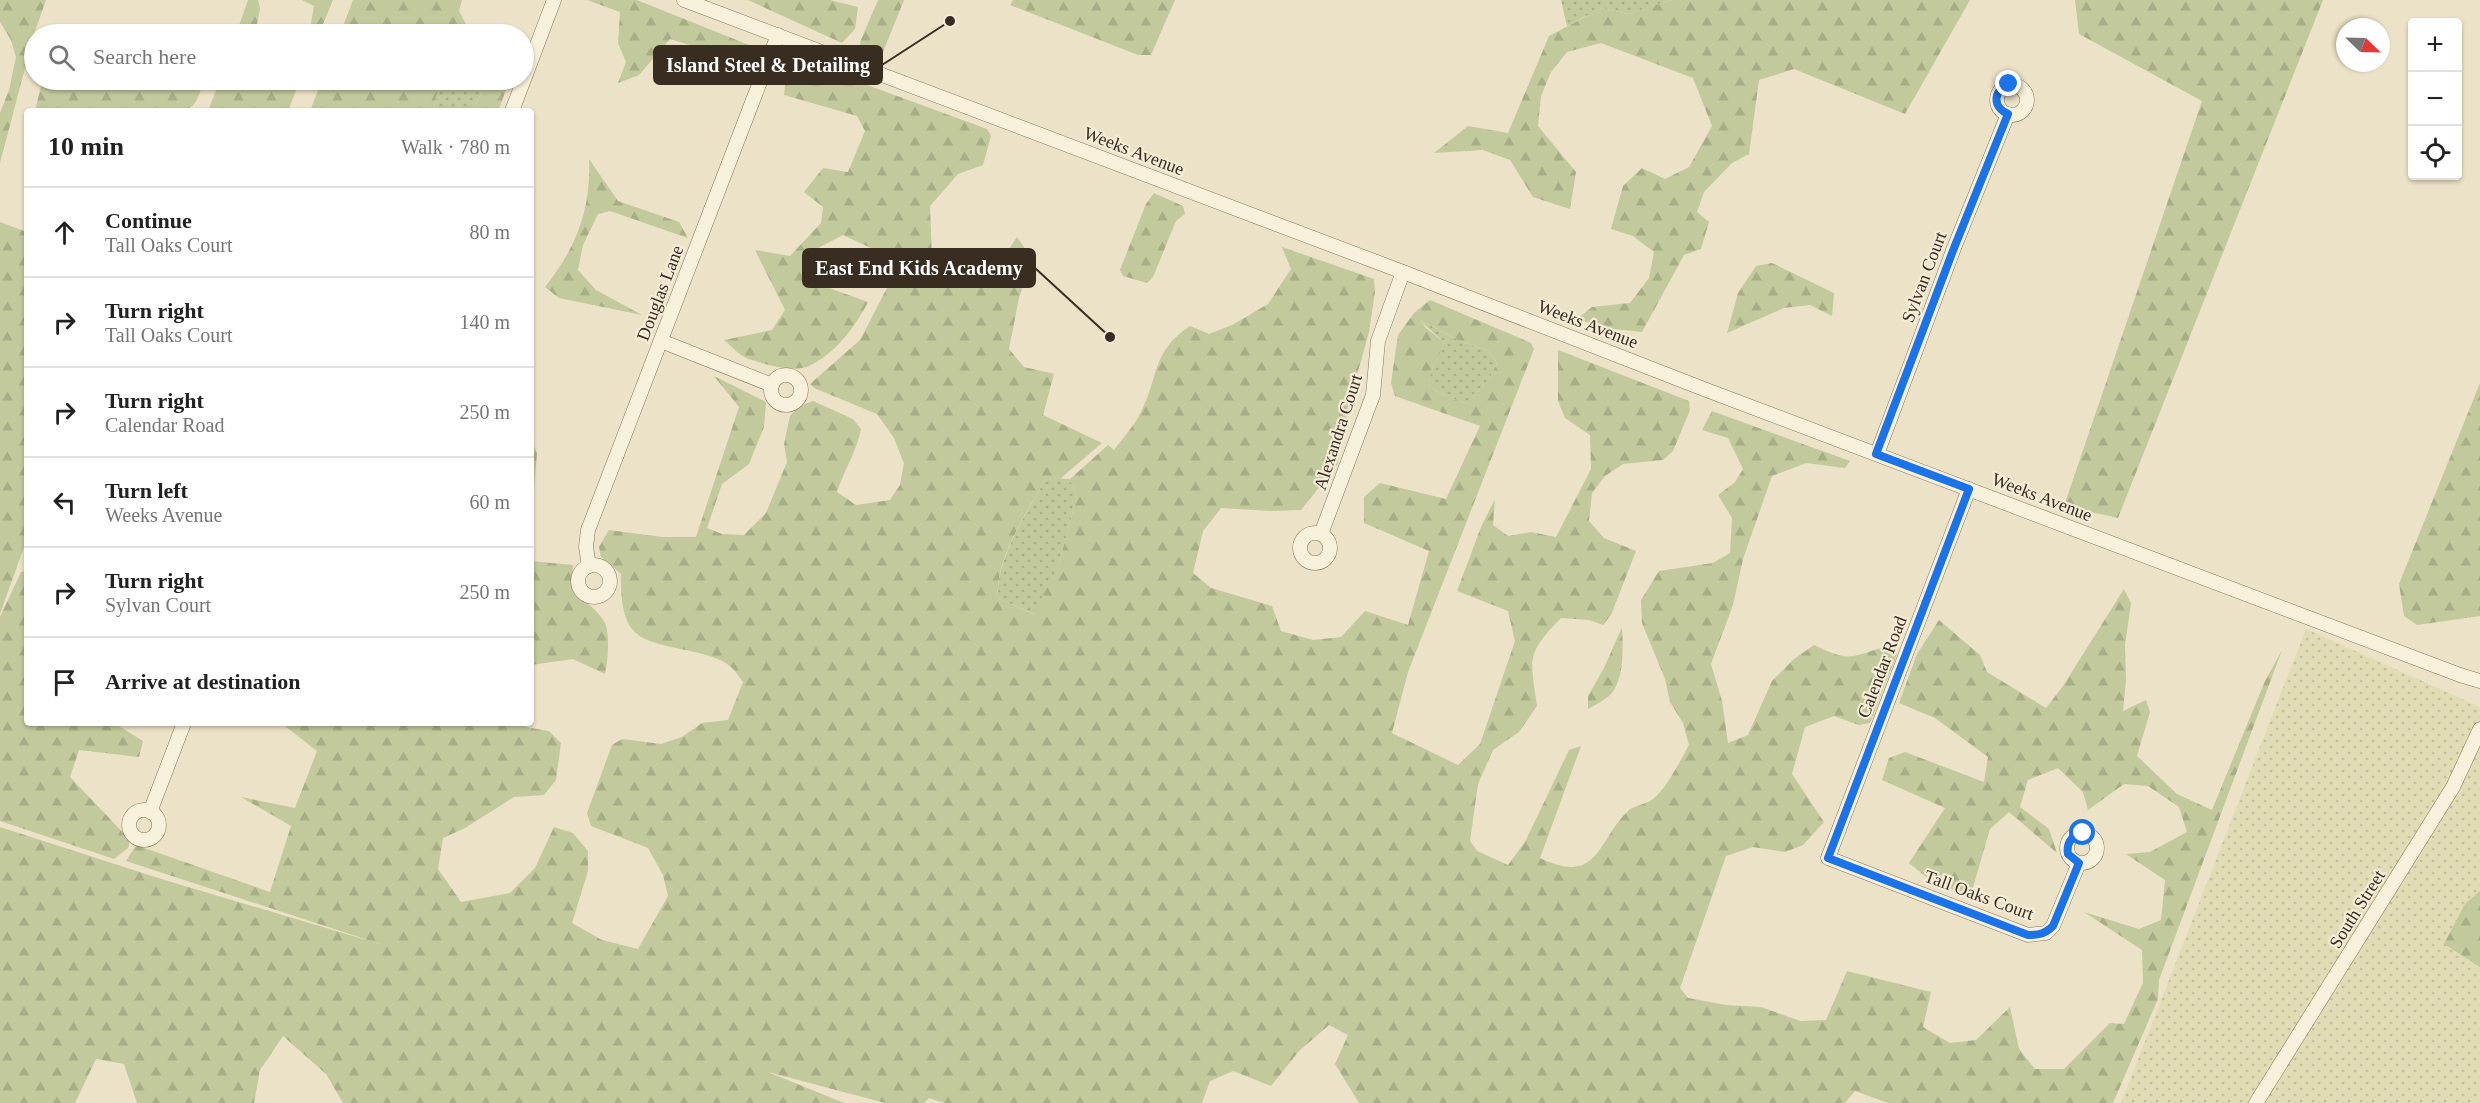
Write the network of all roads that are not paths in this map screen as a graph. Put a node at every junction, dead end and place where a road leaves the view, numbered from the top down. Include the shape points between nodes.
1 (554, 0) edge
2 (684, 0) edge
3 (778, 35) junction
4 (534, 53) edge
5 (520, 90) edge
6 (513, 108) edge
7 (2008, 114) dead end
8 (1403, 272) junction
9 (661, 341) junction
10 (772, 385) dead end
11 (1876, 454) junction
12 (1969, 489) junction
13 (1321, 534) dead end
14 (589, 566) dead end
15 (2480, 681) edge
16 (183, 726) edge
17 (2480, 729) edge
18 (150, 812) dead end
19 (1828, 858) joint
20 (2079, 863) dead end
21 (2256, 1103) edge

1 - 4 street
2 - 3 street, Weeks Avenue
3 - 8 street, Weeks Avenue
3 - 9 street, Douglas Lane
5 - 6 street
7 - 11 street, Sylvan Court
8 - 11 street, Weeks Avenue
8 - 13 street, Alexandra Court via 1378,341 1373,395
9 - 10 street
9 - 14 street, Douglas Lane via 588,530
11 - 12 street, Weeks Avenue
12 - 15 street, Weeks Avenue
12 - 19 street, Calendar Road
16 - 18 street
17 - 21 street, South Street via 2453,787
19 - 20 street, Tall Oaks Court via 2028,935 2046,933 2053,926

